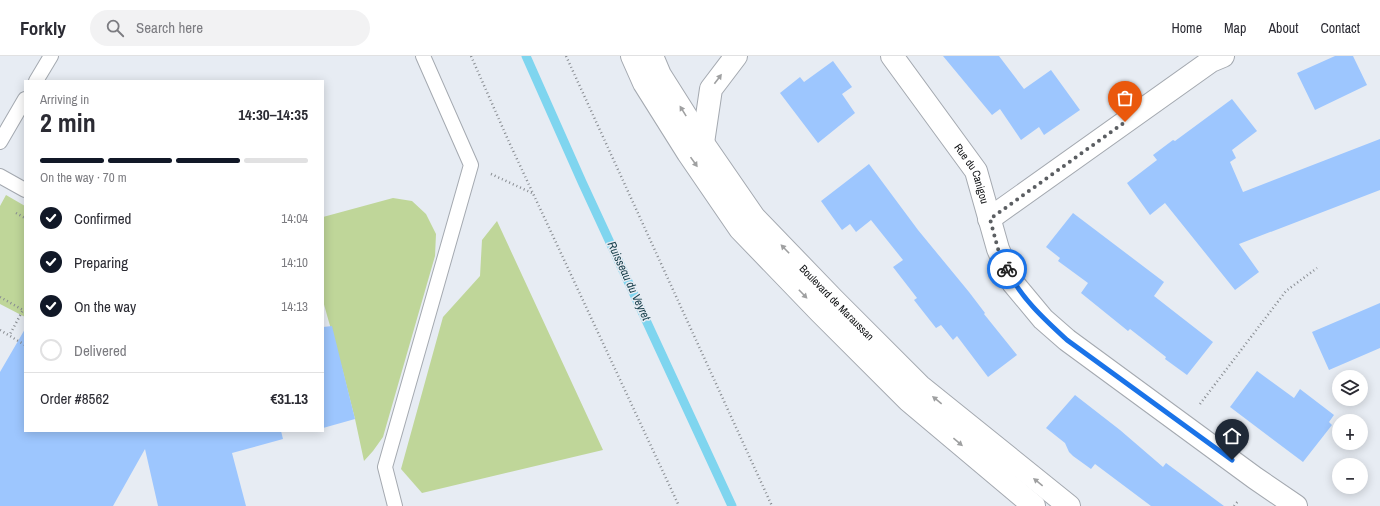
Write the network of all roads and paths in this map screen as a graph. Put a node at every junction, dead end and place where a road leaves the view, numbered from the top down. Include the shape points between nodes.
1 (51, 56) edge
2 (423, 56) edge
3 (471, 56) edge
4 (566, 56) edge
5 (632, 56) edge
6 (652, 56) edge
7 (736, 56) edge
8 (892, 56) edge
9 (1223, 56) edge
10 (37, 80) edge
11 (24, 100) edge
12 (0, 142) edge
13 (703, 143) junction
14 (471, 165) junction
15 (0, 176) edge
16 (24, 189) edge
17 (533, 193) junction
18 (990, 219) junction
19 (1317, 268) dead end
20 (0, 297) edge
21 (0, 330) edge
22 (9, 336) junction
23 (24, 344) edge
24 (1184, 425) junction
25 (395, 506) edge
26 (679, 506) edge
27 (772, 506) edge
28 (1034, 506) edge
29 (1069, 506) edge
30 (1296, 506) edge

1 - 10 lane
2 - 14 lane
3 - 17 path
4 - 27 path
5 -> 28 main road, Boulevard de Maraussan via 652,96 740,229 908,400
13 -> 6 main road, Boulevard de Maraussan via 660,75
13 -> 7 main road via 711,89
8 - 18 main road, Rue du Canigou via 976,171
9 - 18 main road via 1211,61
11 - 12 lane
29 -> 13 main road, Boulevard de Maraussan via 920,386 754,217
14 - 17 path
14 - 25 lane via 385,467
15 - 16 lane
17 - 26 path
18 - 24 main road, Rue du Canigou via 998,249 1013,283 1043,319 1067,340
19 - 24 path via 1286,290
20 - 22 path via 24,310
21 - 22 path
22 - 23 path
24 - 30 main road, Rue du Canigou

